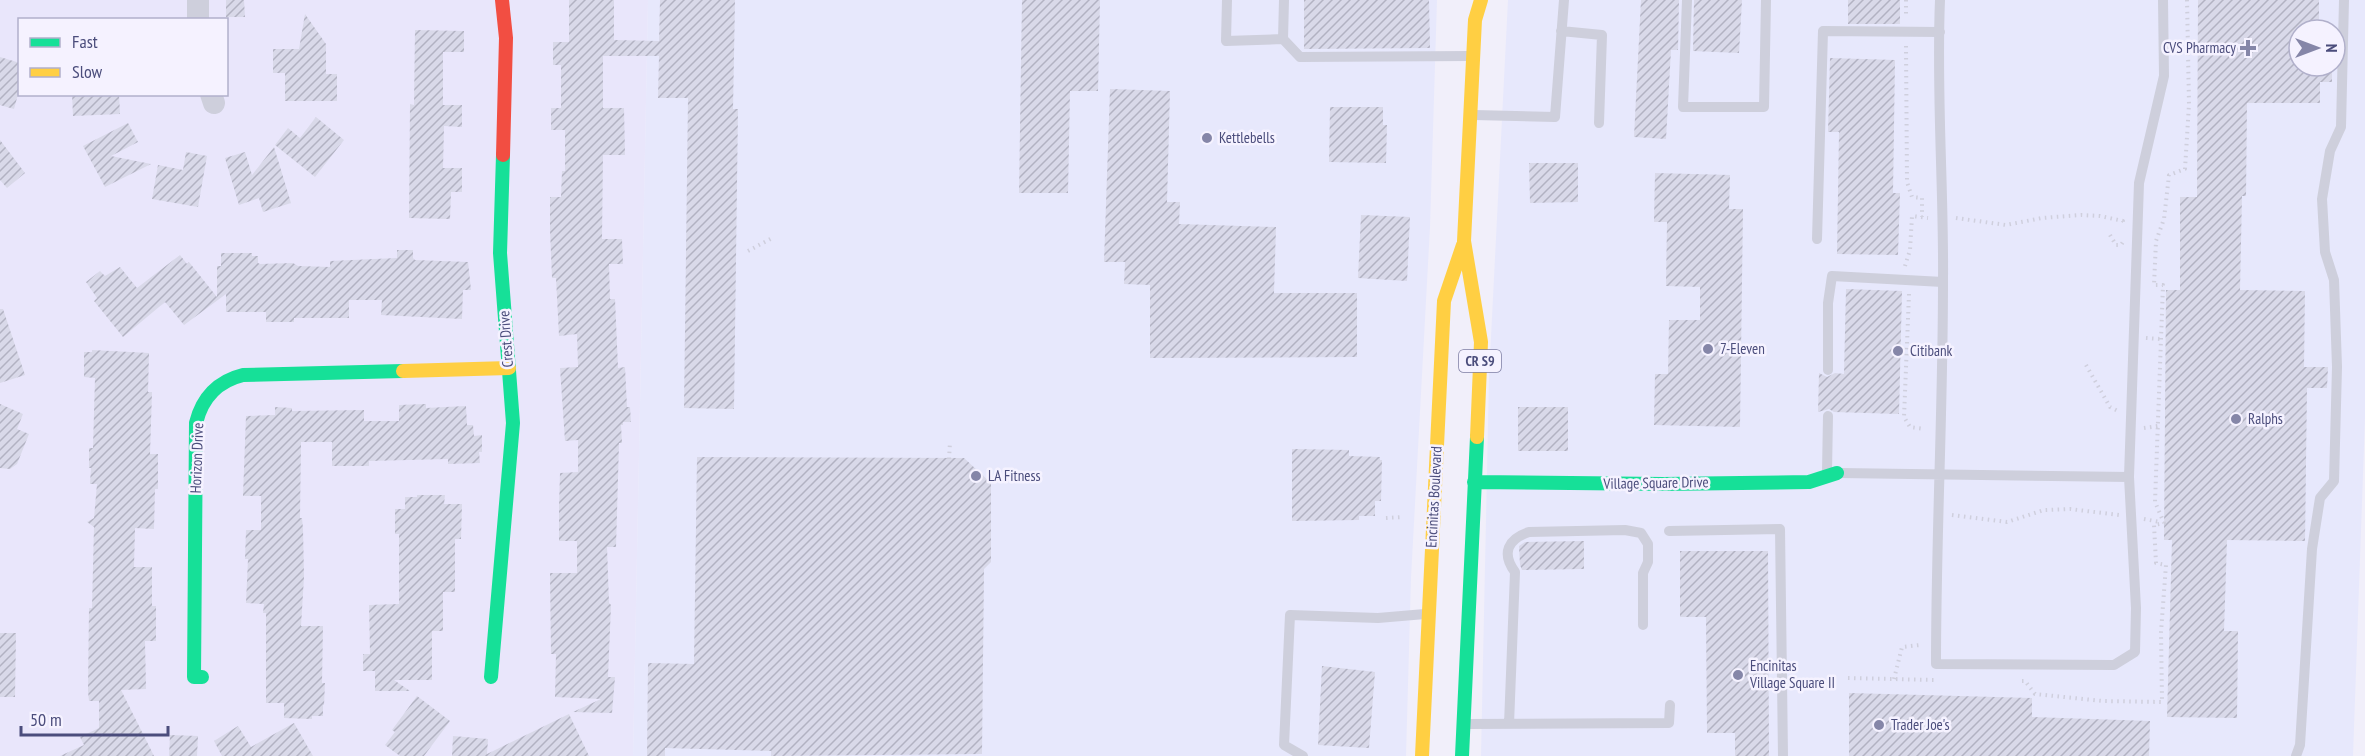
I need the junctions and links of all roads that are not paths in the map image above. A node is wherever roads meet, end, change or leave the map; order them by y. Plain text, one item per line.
1 (198, 0) edge
2 (502, 0) edge
3 (1227, 0) edge
4 (1284, 0) edge
5 (1481, 0) edge
6 (1564, 0) edge
7 (1687, 0) edge
8 (1766, 0) edge
9 (1940, 0) edge
10 (2163, 0) edge
11 (2344, 0) edge
12 (1465, 7) dead end
13 (198, 18) edge
14 (1475, 20) junction
15 (1561, 31) junction
16 (1940, 32) junction
17 (1283, 39) junction
18 (1473, 56) junction
19 (1471, 115) junction
20 (1599, 123) dead end
21 (1817, 239) dead end
22 (1464, 241) junction
23 (1943, 282) junction
24 (509, 368) junction
25 (1828, 370) dead end
26 (1828, 416) dead end
27 (1832, 474) junction
28 (1939, 475) junction
29 (2129, 477) junction
30 (1474, 482) junction
31 (1669, 531) dead end
32 (1429, 614) junction
33 (1643, 626) dead end
34 (202, 678) dead end
35 (491, 678) dead end
36 (1670, 705) dead end
37 (1463, 724) junction
38 (1509, 724) junction
39 (1303, 756) edge
40 (1422, 756) edge
41 (1462, 756) edge
42 (1784, 756) edge
43 (2296, 756) edge

1 - 13 street
2 - 24 street, Crest Drive
3 - 17 lane
4 - 17 lane
5 - 14 street, Encinitas Boulevard / CR S9
6 - 15 lane
7 - 8 lane
9 - 16 lane
10 - 29 lane
11 - 43 lane
12 - 14 street
14 - 18 street, Encinitas Boulevard / CR S9
15 - 19 lane
15 - 20 lane
16 - 21 lane
16 - 23 lane
17 - 18 lane
18 - 19 street, Encinitas Boulevard / CR S9
19 - 22 street, Encinitas Boulevard / CR S9
22 - 30 street, Encinitas Boulevard / CR S9
22 - 32 street, Encinitas Boulevard
23 - 25 lane
23 - 28 lane
24 - 34 street, Horizon Drive
24 - 35 street, Crest Drive
26 - 27 lane
27 - 28 lane
27 - 30 street, Village Square Drive
28 - 29 lane
28 - 29 lane
30 - 37 street, Encinitas Boulevard / CR S9
31 - 42 lane
32 - 39 lane
32 - 40 street, Encinitas Boulevard
33 - 38 lane
36 - 38 lane
37 - 38 lane
37 - 41 street, Encinitas Boulevard / CR S9

